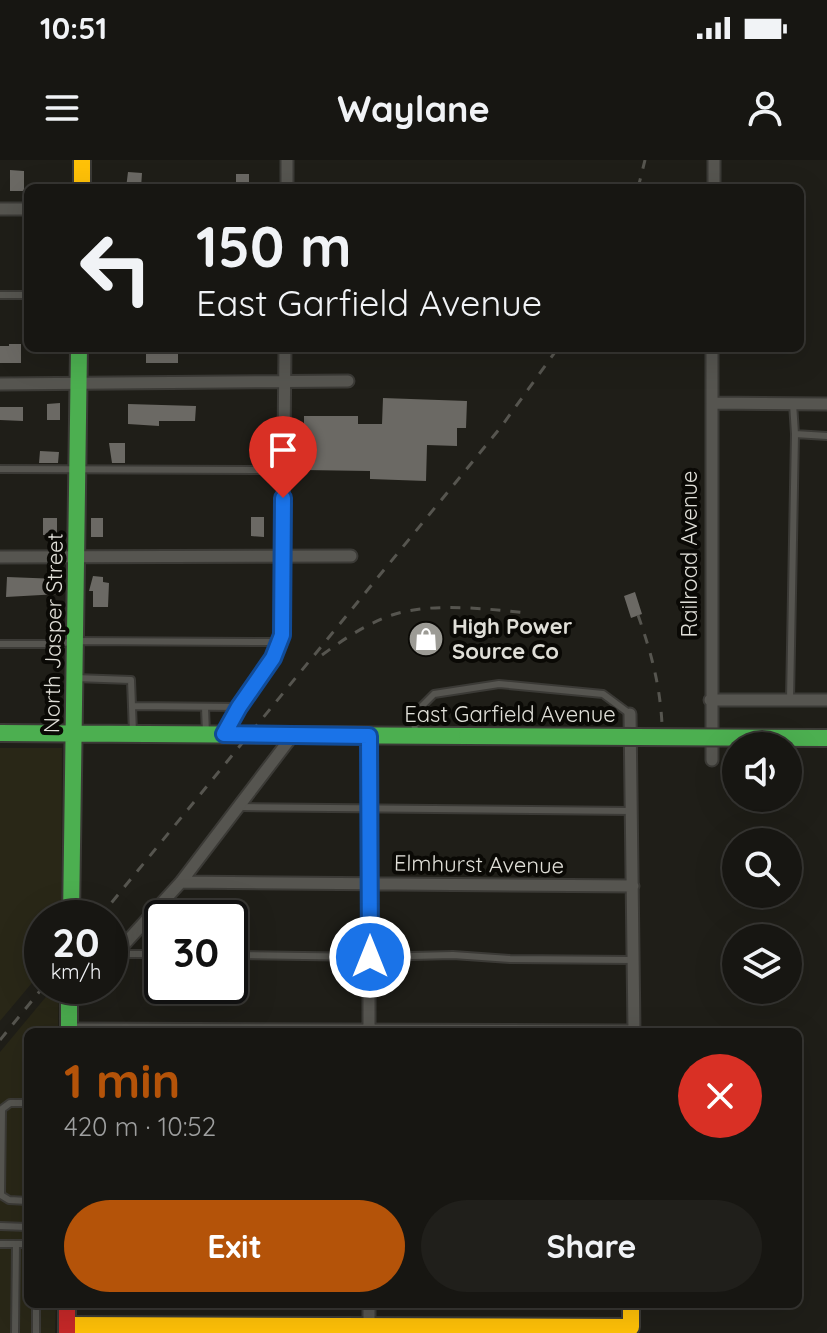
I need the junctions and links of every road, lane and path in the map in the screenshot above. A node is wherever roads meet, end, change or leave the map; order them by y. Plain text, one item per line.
1 (82, 160) edge
2 (287, 160) edge
3 (714, 160) edge
4 (82, 184) edge
5 (287, 184) edge
6 (714, 184) edge
7 (0, 209) edge
8 (24, 209) edge
9 (0, 295) edge
10 (24, 295) edge
11 (79, 352) edge
12 (285, 352) edge
13 (712, 352) edge
14 (348, 381) dead end
15 (284, 382) junction
16 (0, 384) edge
17 (79, 384) junction
18 (712, 403) junction
19 (793, 403) junction
20 (827, 404) edge
21 (795, 434) junction
22 (827, 436) edge
23 (0, 469) edge
24 (77, 469) junction
25 (284, 470) junction
26 (283, 555) junction
27 (351, 556) dead end
28 (0, 557) edge
29 (77, 557) junction
30 (75, 641) junction
31 (279, 642) junction
32 (0, 644) edge
33 (75, 678) junction
34 (710, 700) junction
35 (790, 700) junction
36 (827, 700) edge
37 (132, 706) junction
38 (205, 707) junction
39 (239, 707) junction
40 (630, 714) joint
41 (0, 733) edge
42 (74, 733) junction
43 (133, 733) junction
44 (206, 734) junction
45 (224, 734) junction
46 (293, 735) junction
47 (369, 736) junction
48 (415, 736) junction
49 (827, 738) edge
50 (712, 760) dead end
51 (238, 807) junction
52 (370, 809) junction
53 (632, 811) junction
54 (181, 882) junction
55 (370, 883) junction
56 (633, 886) junction
57 (71, 900) edge
58 (128, 940) edge
59 (248, 955) edge
60 (370, 957) junction
61 (633, 960) junction
62 (69, 1005) edge
63 (69, 1028) edge
64 (369, 1028) edge
65 (634, 1028) edge
66 (24, 1103) edge
67 (24, 1201) edge
68 (0, 1226) edge
69 (24, 1227) edge
70 (0, 1244) edge
71 (16, 1244) junction
72 (24, 1244) edge
73 (36, 1308) edge
74 (67, 1308) edge
75 (369, 1308) edge
76 (631, 1308) edge
77 (67, 1329) edge
78 (369, 1330) edge
79 (631, 1330) edge
80 (15, 1333) edge
81 (36, 1333) edge

1 - 4 street
2 - 5 street
3 - 6 street
7 - 8 street
9 - 10 lane
11 - 17 street, North Jasper Street
12 - 15 street
13 - 18 street, Railroad Avenue
14 - 15 street
15 - 17 street
15 - 25 street
16 - 17 street
17 - 24 street, North Jasper Street
18 - 19 street
18 - 34 street, Railroad Avenue
19 - 20 street
19 - 21 lane
21 - 22 lane
21 - 35 lane
23 - 24 lane
24 - 25 lane
24 - 29 street, North Jasper Street
25 - 26 street
26 - 27 street
26 - 29 street
26 - 31 street
28 - 29 street
29 - 30 street, North Jasper Street
30 - 31 lane
30 - 32 lane
30 - 33 street, North Jasper Street
31 - 39 street
33 - 37 lane
33 - 42 street, North Jasper Street
34 - 35 street
34 - 50 street, Railroad Avenue
35 - 36 street
37 - 38 lane
37 - 43 lane
38 - 39 lane
38 - 44 lane
39 - 45 street
40 - 48 lane
40 - 53 street
41 - 42 street, East Garfield Avenue
42 - 43 street, East Garfield Avenue
42 - 57 street, North Jasper Street
43 - 44 street, East Garfield Avenue
44 - 45 street, East Garfield Avenue
45 - 46 street, East Garfield Avenue
46 - 47 street, East Garfield Avenue
46 - 51 street
47 - 48 street, East Garfield Avenue
47 - 52 street
48 - 49 street, East Garfield Avenue, bridge
51 - 52 lane
51 - 54 street
52 - 53 lane
52 - 55 street
53 - 56 street
54 - 55 street, Elmhurst Avenue
54 - 58 street
55 - 56 street, Elmhurst Avenue
55 - 60 street
56 - 61 street
59 - 60 lane
60 - 61 lane
60 - 64 street
61 - 65 street
62 - 63 street
66 - 67 lane
68 - 69 lane
70 - 71 lane
71 - 72 lane
71 - 80 lane
73 - 81 lane
74 - 77 street
75 - 78 street
76 - 79 street
77 - 78 street
78 - 79 street

